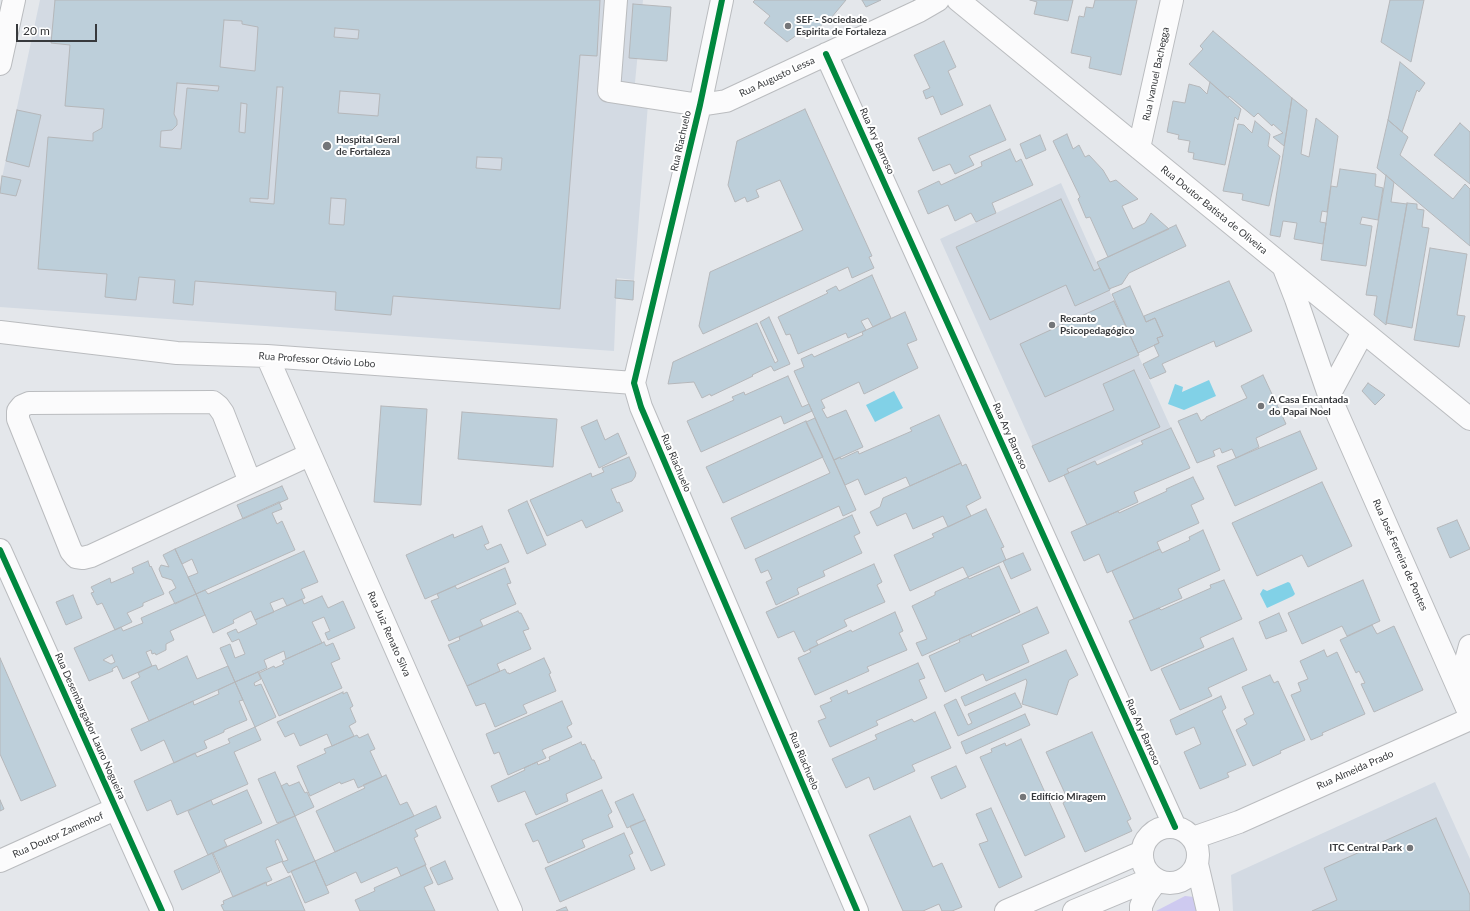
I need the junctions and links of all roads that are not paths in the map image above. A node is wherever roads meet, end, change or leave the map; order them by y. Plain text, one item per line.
1 (14, 0) edge
2 (616, 0) edge
3 (722, 0) edge
4 (938, 0) edge
5 (958, 0) edge
6 (1172, 0) edge
7 (826, 54) junction
8 (0, 64) edge
9 (700, 105) junction
10 (1139, 148) junction
11 (1282, 265) junction
12 (0, 332) edge
13 (1363, 332) junction
14 (267, 356) junction
15 (634, 383) junction
16 (1329, 395) junction
17 (1470, 419) edge
18 (310, 455) junction
19 (250, 482) junction
20 (0, 550) edge
21 (1470, 646) edge
22 (1458, 686) junction
23 (1470, 715) edge
24 (1470, 718) edge
25 (115, 809) junction
26 (1191, 846) junction
27 (1142, 852) junction
28 (0, 861) edge
29 (1155, 879) junction
30 (162, 911) edge
31 (511, 911) edge
32 (857, 911) edge
33 (1006, 911) edge
34 (1078, 911) edge
35 (1141, 911) edge
36 (1208, 911) edge

1 - 8 street
2 - 9 street, Rua Augusto Lessa
3 - 9 street, Rua Riachuelo
4 - 7 street, Rua Augusto Lessa
5 - 10 street, Rua Doutor Batista de Oliveira
6 - 10 street, Rua Ivanuel Bachegga
7 - 9 street, Rua Augusto Lessa
7 - 26 street, Rua Ary Barroso
9 - 15 street, Rua Riachuelo
10 - 11 street, Rua Doutor Batista de Oliveira
11 - 13 street, Rua Doutor Batista de Oliveira
11 - 16 street, Rua José Ferreira de Pontes
12 - 14 street, Rua Professor Otávio Lobo
13 - 16 street
13 - 17 street, Rua Doutor Batista de Oliveira
14 - 15 street, Rua Professor Otávio Lobo
14 - 18 street, Rua Juiz Renato Silva
15 - 32 street, Rua Riachuelo
16 - 22 street, Rua José Ferreira de Pontes
18 - 19 street
18 - 31 street, Rua Juiz Renato Silva
19 - 19 street
20 - 25 street, Rua Desembargador Lauro Nogueira
21 - 22 street
22 - 23 street, Rua José Ferreira de Pontes
24 - 26 street, Rua Almeida Prado
25 - 28 street, Rua Doutor Zamenhof
25 - 30 street, Rua Desembargador Lauro Nogueira
26 - 27 street
26 - 29 street
26 - 36 street, Rua Ary Barroso
27 - 29 street
27 - 33 street
29 - 34 street
29 - 35 street

